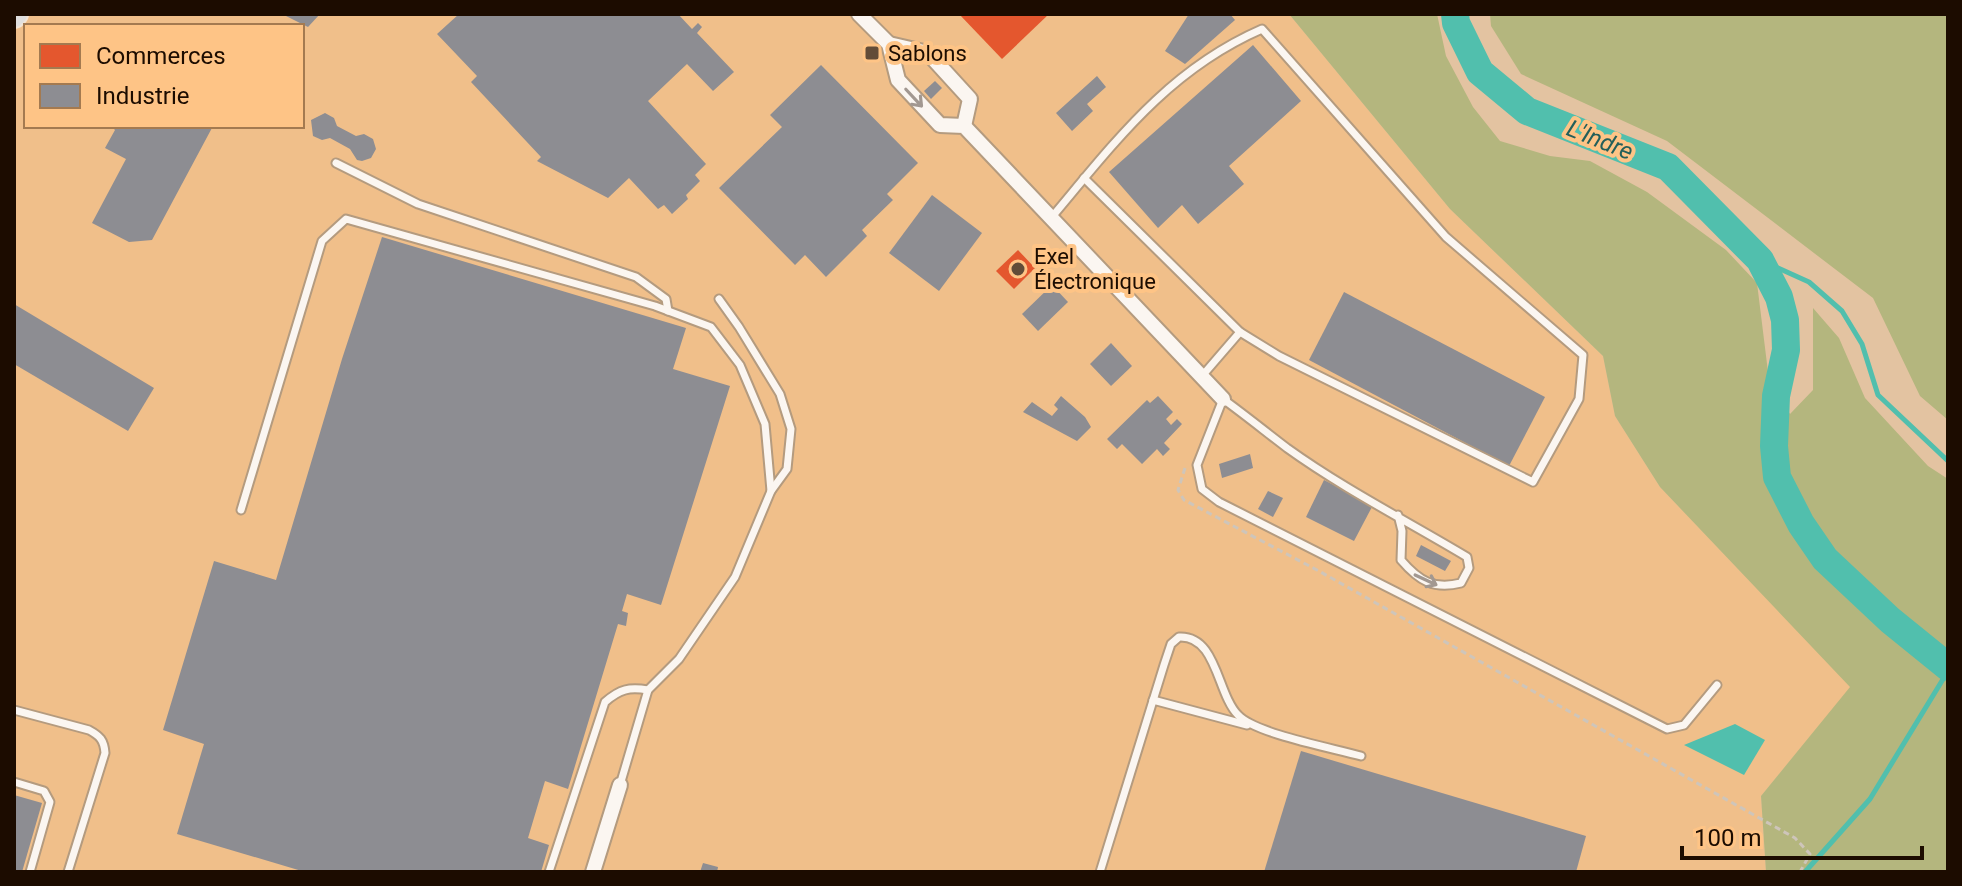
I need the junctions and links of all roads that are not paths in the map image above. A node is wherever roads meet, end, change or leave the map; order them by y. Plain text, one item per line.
1 (859, 14) edge
2 (889, 44) junction
3 (964, 126) junction
4 (336, 163) dead end
5 (1084, 178) junction
6 (1051, 218) junction
7 (719, 299) dead end
8 (668, 311) junction
9 (1240, 332) junction
10 (1202, 376) junction
11 (1223, 399) junction
12 (771, 491) junction
13 (241, 510) dead end
14 (1398, 515) junction
15 (1717, 685) dead end
16 (648, 690) junction
17 (1153, 700) junction
18 (14, 710) edge
19 (1261, 728) junction
20 (1361, 756) dead end
21 (14, 782) edge
22 (620, 785) joint
23 (30, 872) edge
24 (68, 872) edge
25 (549, 872) edge
26 (593, 872) edge
27 (1100, 872) edge

1 - 2 street
2 -> 3 street
2 - 3 street
3 - 6 street
4 - 8 lane
5 - 6 lane
5 - 9 lane
5 - 9 lane
6 - 10 street
7 - 12 lane
8 - 12 lane
8 - 13 lane
9 - 10 lane
10 - 11 street
11 - 14 lane
11 - 15 lane
12 - 16 lane
14 -> 14 lane
16 - 22 lane
16 - 25 lane
17 - 19 lane
17 - 19 lane
17 - 27 lane
18 - 24 lane
19 - 20 lane
21 - 23 lane
22 - 26 street

